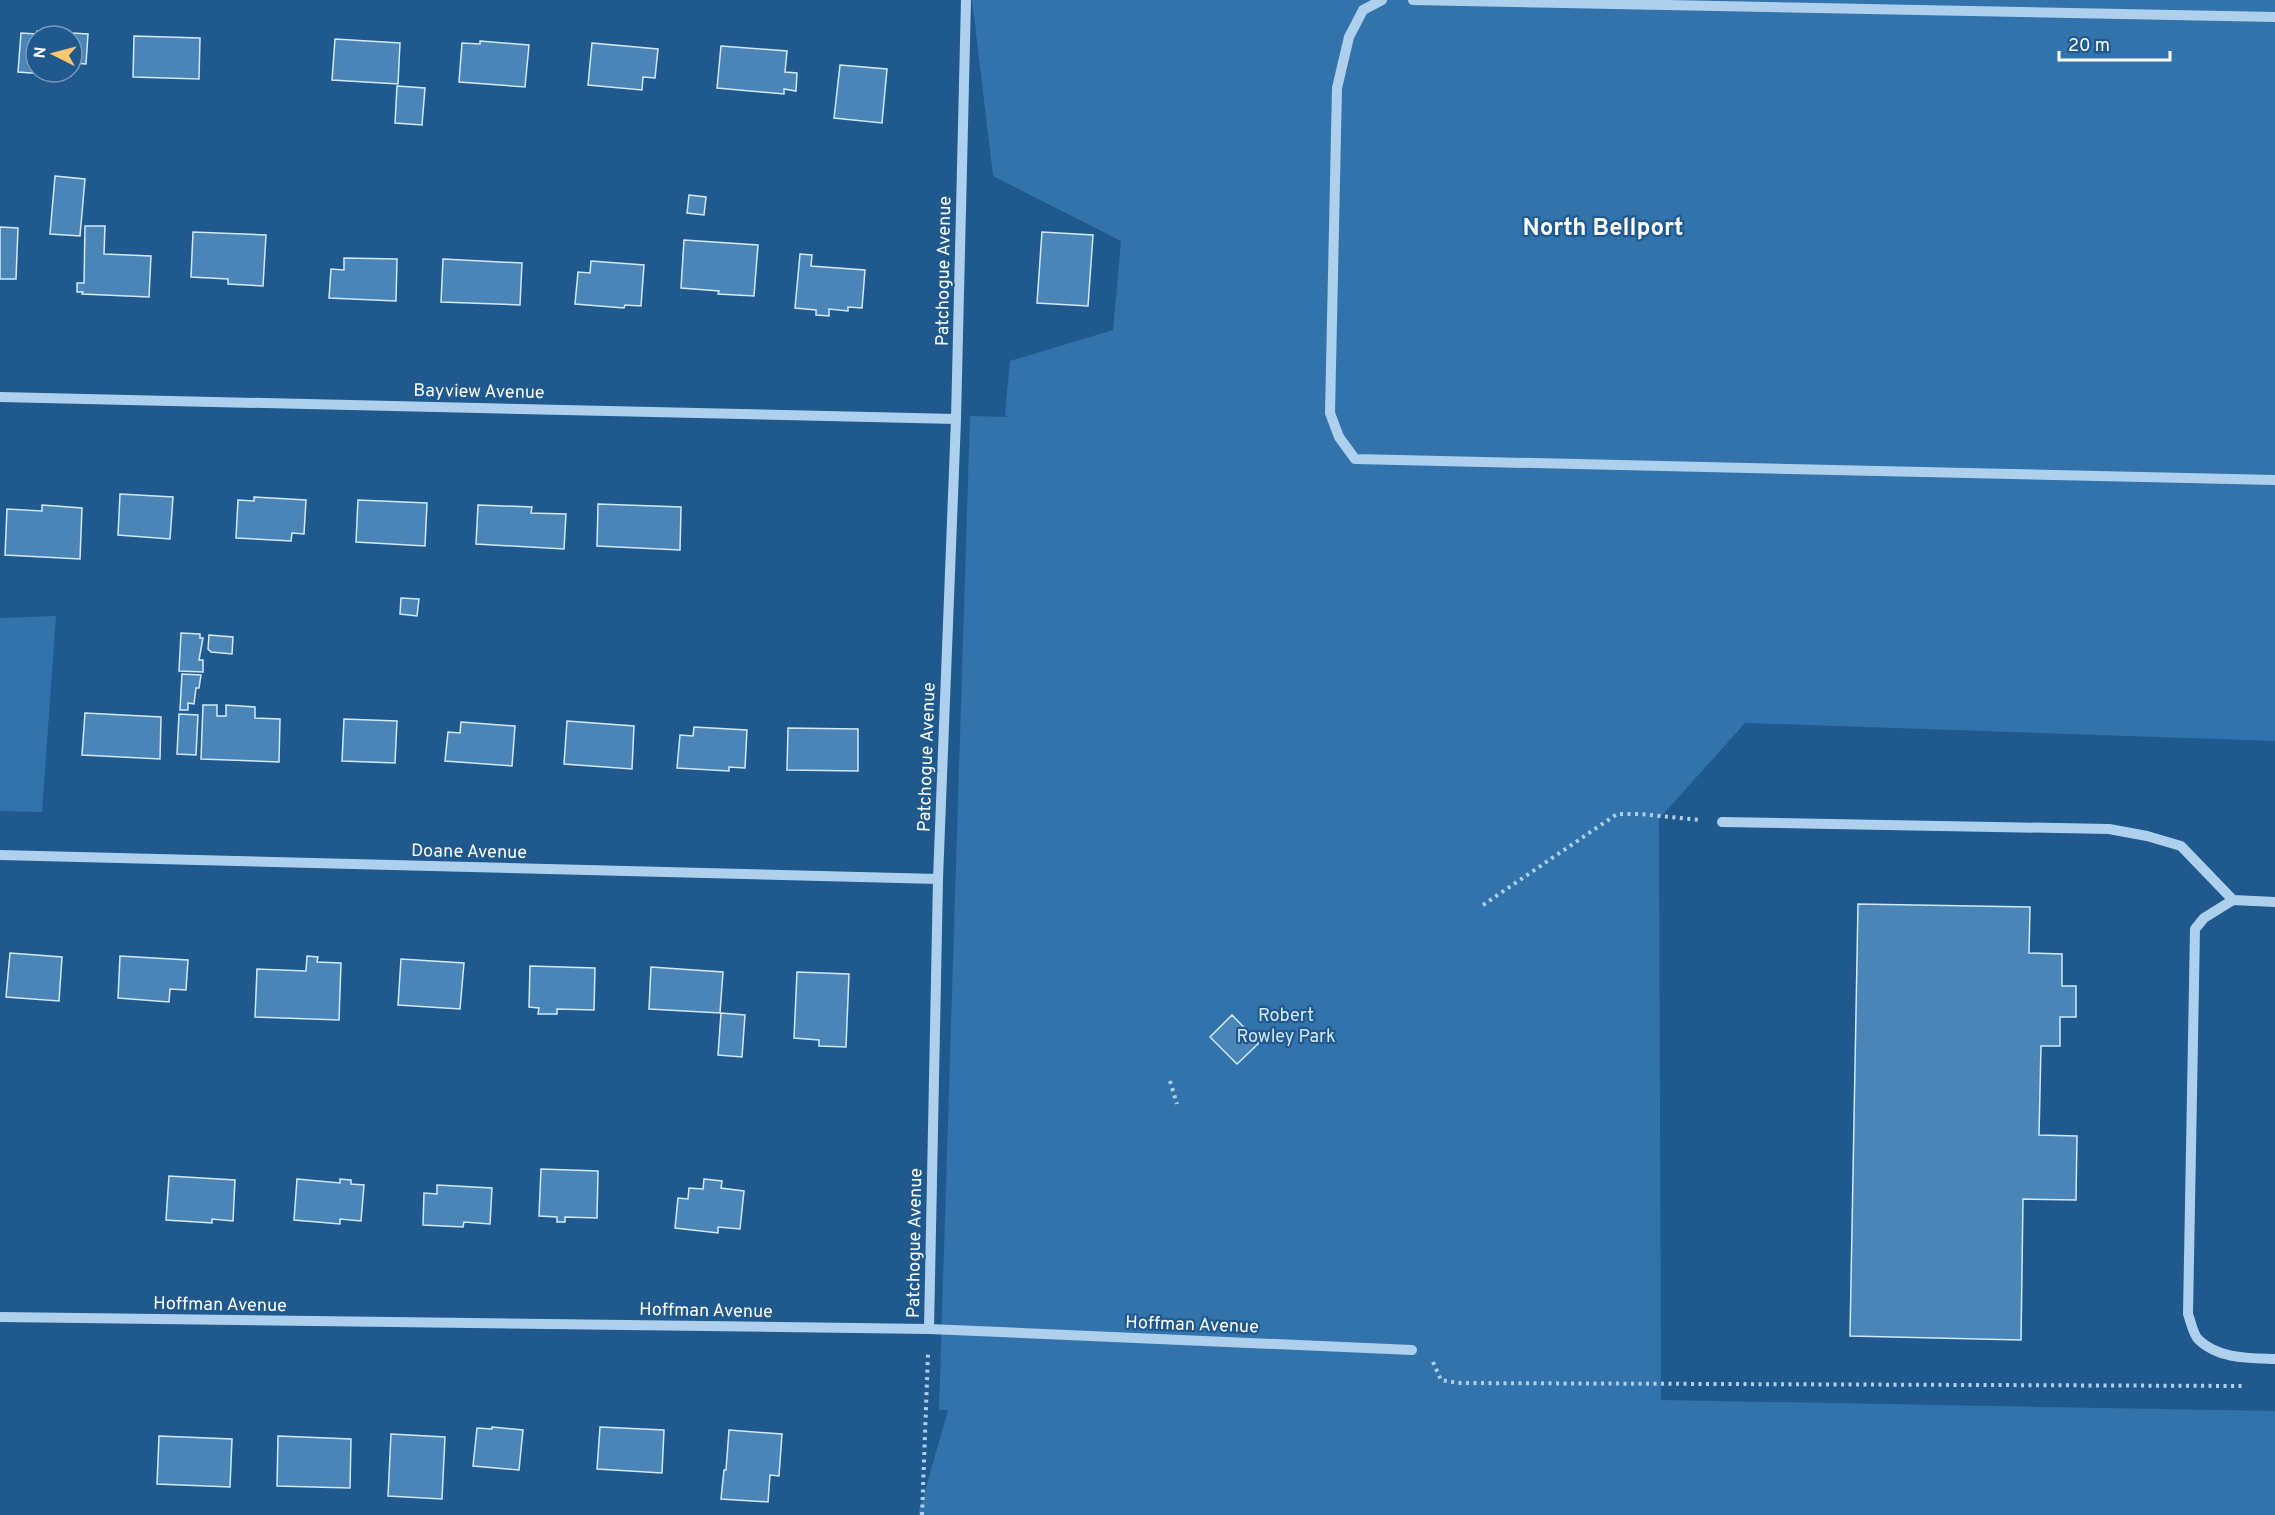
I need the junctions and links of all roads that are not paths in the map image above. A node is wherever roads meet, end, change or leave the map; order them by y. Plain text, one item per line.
1 (966, 0) edge
2 (1382, 0) edge
3 (1413, 0) edge
4 (2275, 17) edge
5 (0, 397) edge
6 (956, 418) junction
7 (2275, 480) edge
8 (1722, 822) road end
9 (0, 855) edge
10 (938, 879) junction
11 (2233, 900) junction
12 (2275, 902) edge
13 (0, 1317) edge
14 (928, 1329) junction
15 (1412, 1350) dead end
16 (2275, 1359) edge

1 - 6 street, Patchogue Avenue
2 - 7 street
3 - 4 street
5 - 6 street, Bayview Avenue
6 - 10 street, Patchogue Avenue
8 - 11 street
9 - 10 street, Doane Avenue
10 - 14 street, Patchogue Avenue
11 - 12 street
11 - 16 street
13 - 14 street, Hoffman Avenue
14 - 15 street, Hoffman Avenue

